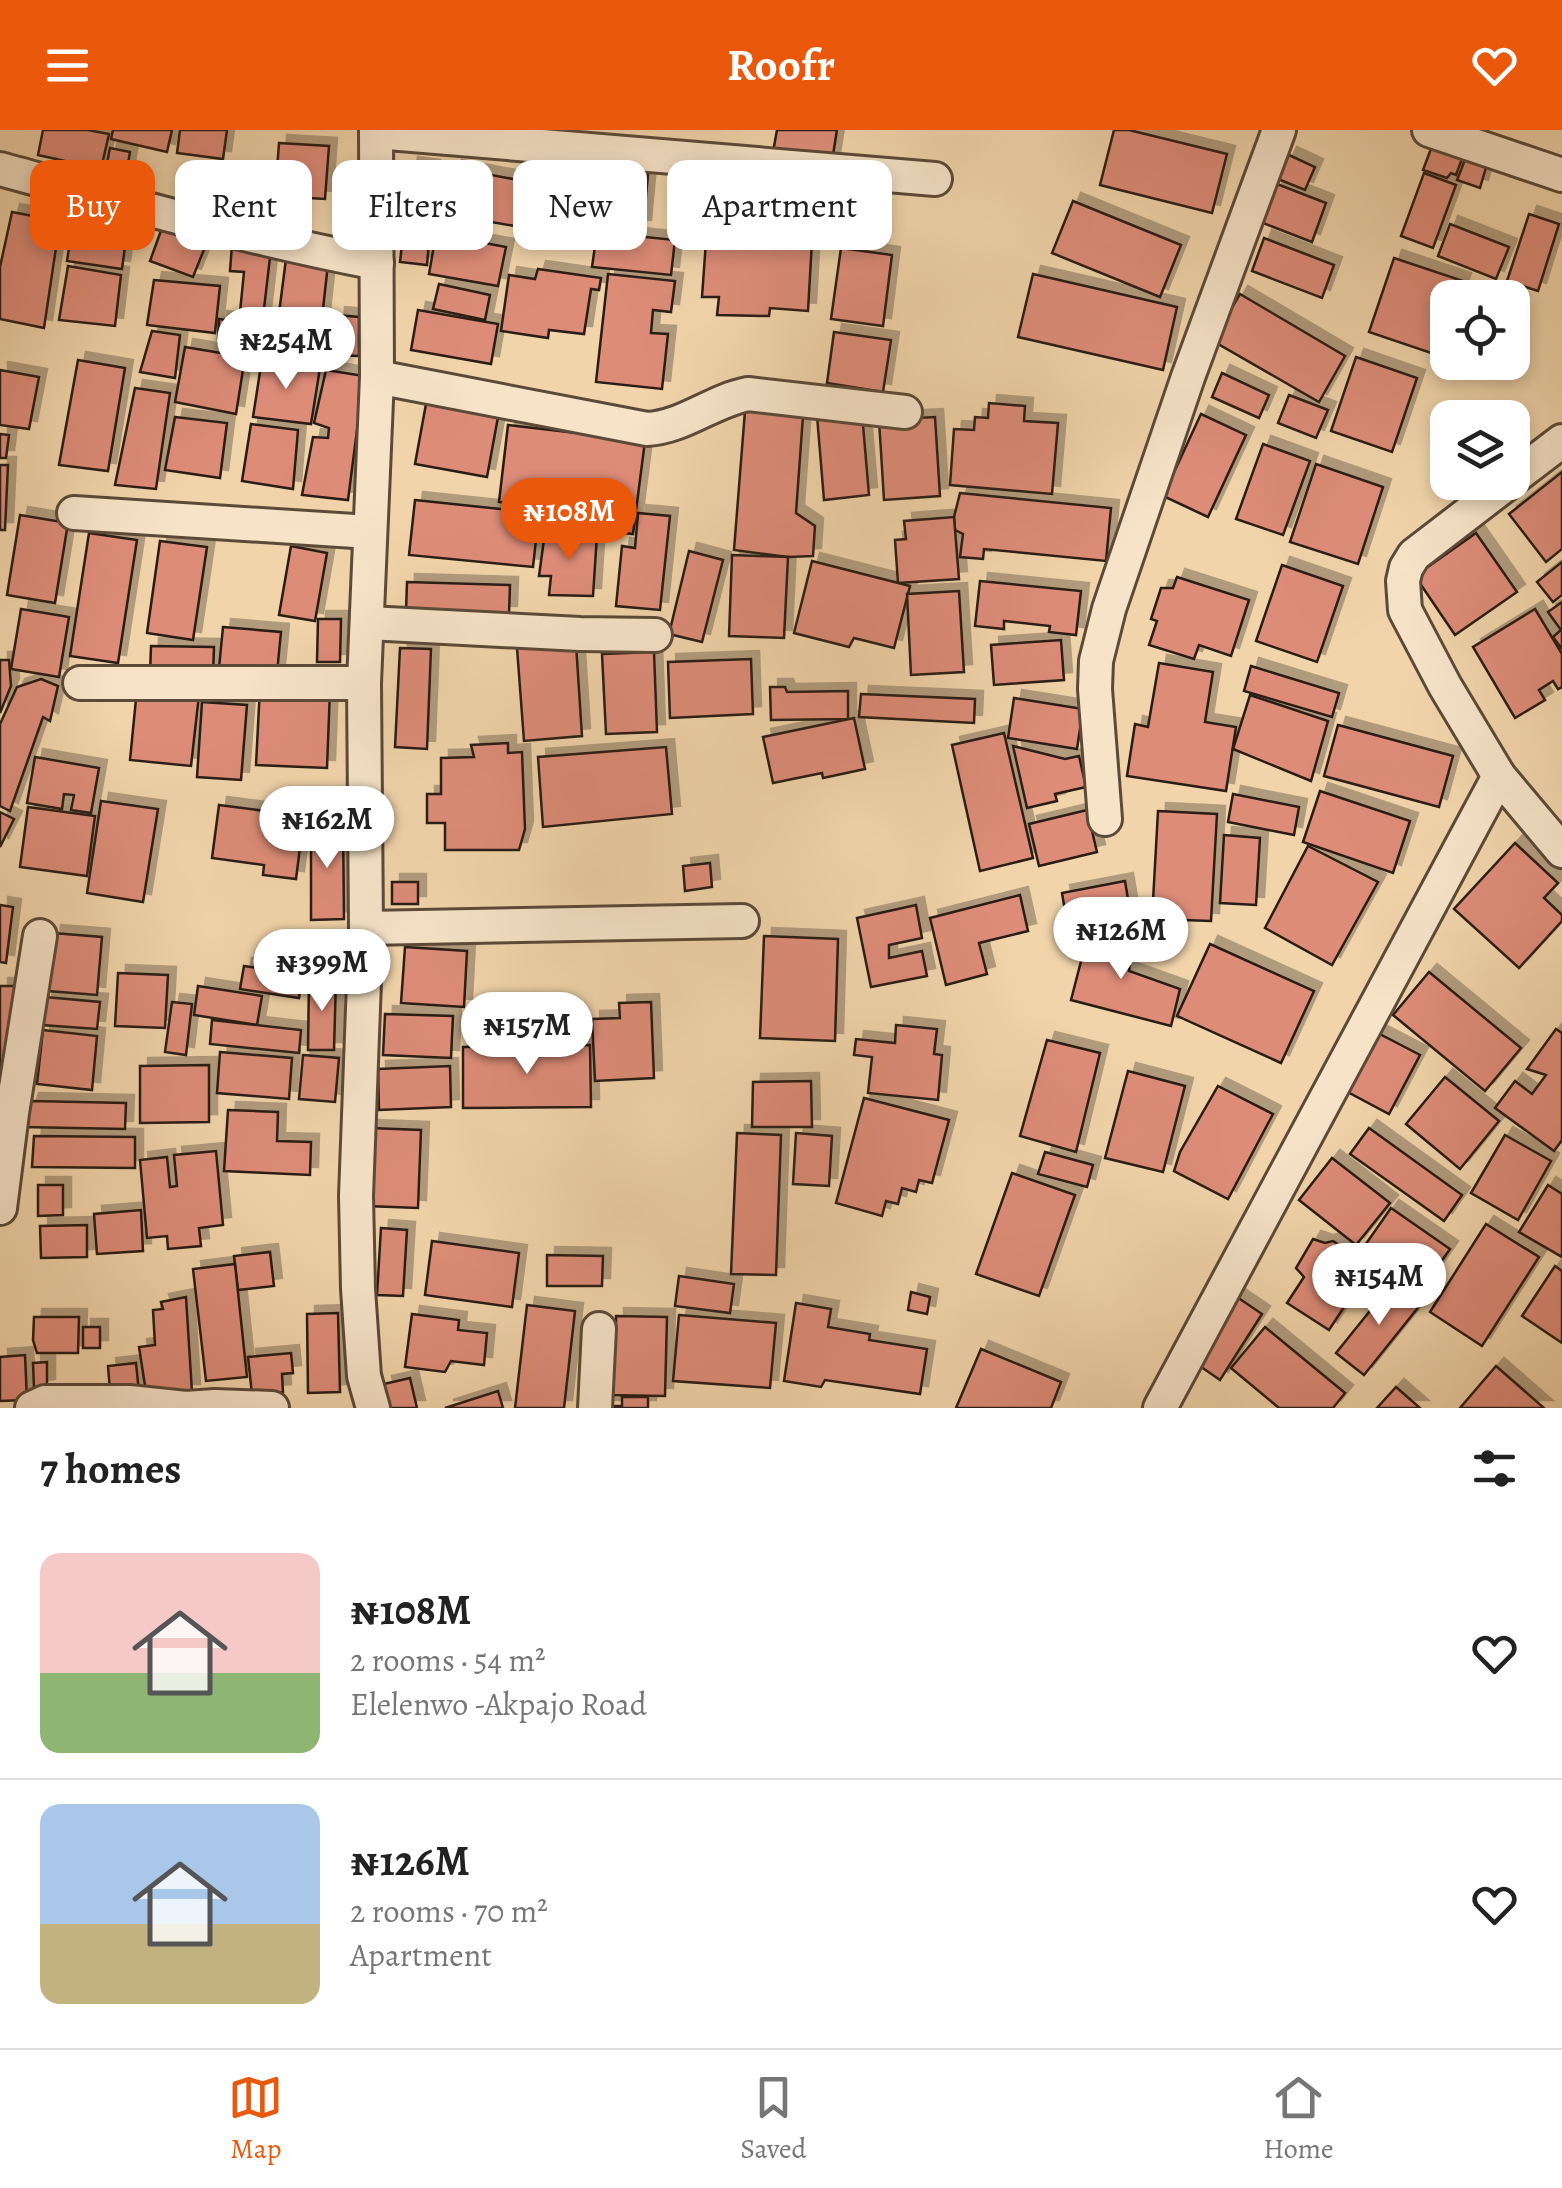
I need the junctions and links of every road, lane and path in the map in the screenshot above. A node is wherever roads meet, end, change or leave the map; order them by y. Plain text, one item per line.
1 (1278, 130) edge
2 (1429, 130) edge
3 (376, 131) edge
4 (0, 169) edge
5 (1562, 175) edge
6 (935, 179) dead end
7 (377, 263) junction
8 (377, 377) junction
9 (905, 412) dead end
10 (1562, 441) edge
11 (1530, 466) edge
12 (1485, 500) edge
13 (74, 514) dead end
14 (370, 532) junction
15 (368, 623) junction
16 (655, 635) dead end
17 (364, 682) junction
18 (80, 683) dead end
19 (1499, 776) junction
20 (1104, 819) dead end
21 (1562, 851) edge
22 (742, 921) dead end
23 (366, 928) junction
24 (40, 936) dead end
25 (0, 1208) edge
26 (599, 1329) dead end
27 (32, 1408) edge
28 (272, 1408) edge
29 (373, 1408) edge
30 (594, 1408) edge
31 (1160, 1408) edge

1 - 20 street
2 - 5 street
3 - 6 street
3 - 7 street
4 - 7 street
7 - 8 street
8 - 9 street
8 - 14 street
10 - 11 street
12 - 19 street
13 - 14 street
14 - 15 street
15 - 16 street
15 - 17 street
17 - 18 street
17 - 23 street
19 - 21 street
19 - 31 street
22 - 23 street
23 - 29 street
24 - 25 street
26 - 30 street
27 - 28 street

